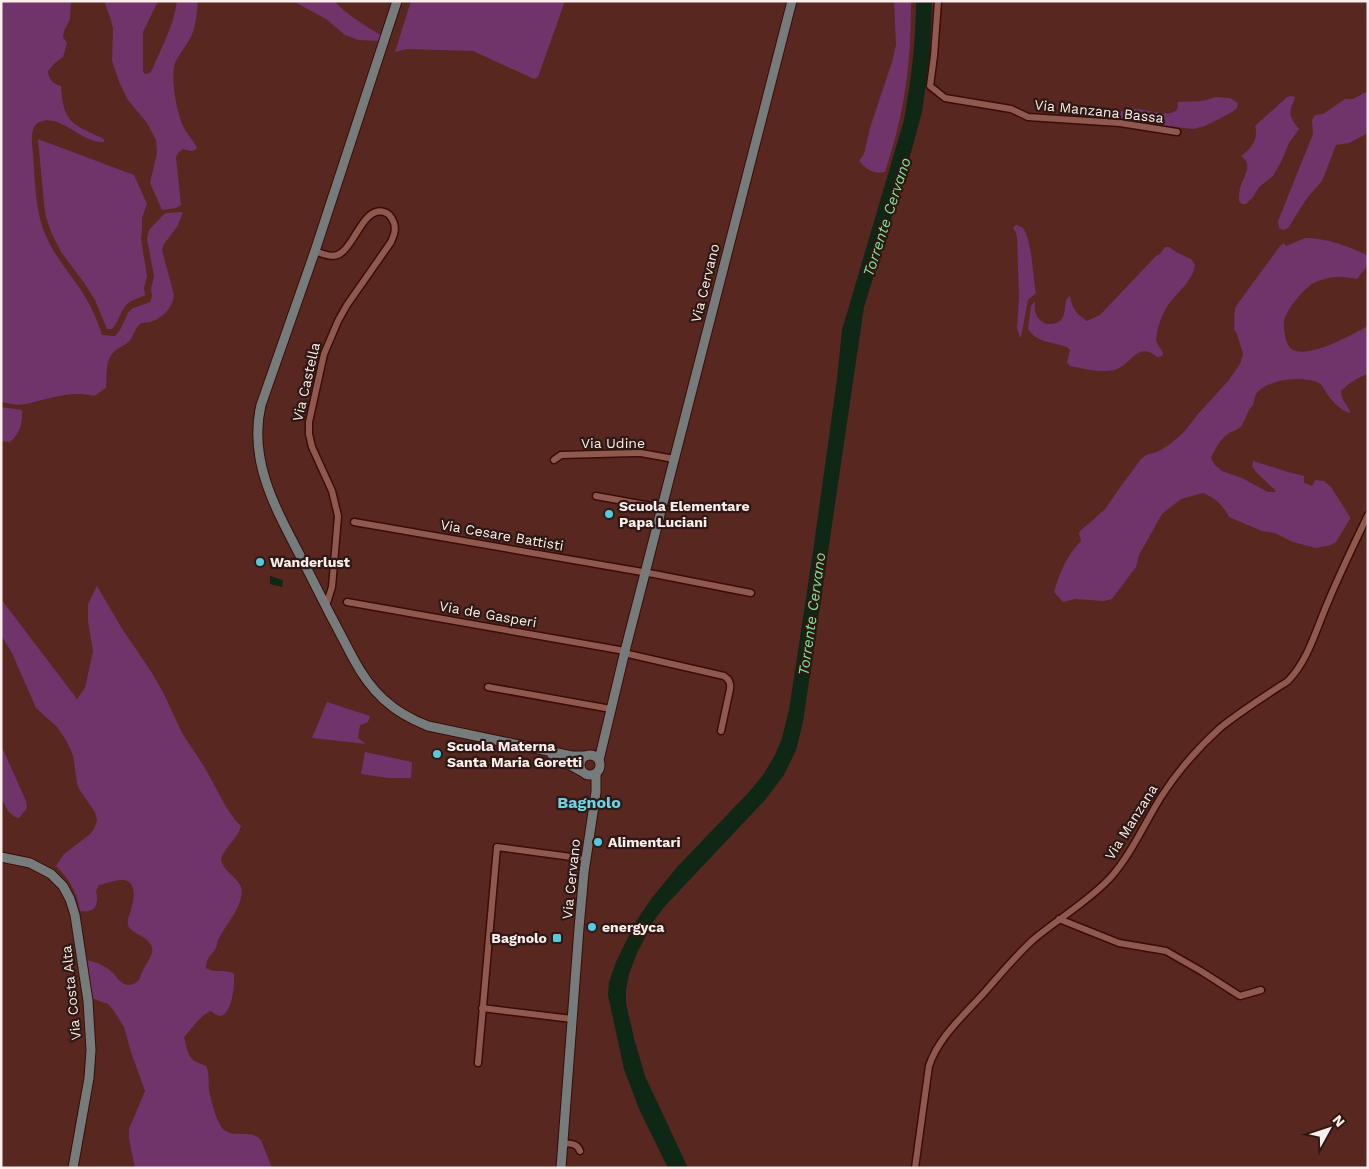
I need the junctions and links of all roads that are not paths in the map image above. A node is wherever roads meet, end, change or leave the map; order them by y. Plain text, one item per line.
1 (397, 1) edge
2 (792, 1) edge
3 (938, 1) edge
4 (1177, 132) dead end
5 (314, 251) junction
6 (554, 460) dead end
7 (674, 460) junction
8 (596, 496) dead end
9 (662, 508) junction
10 (1368, 515) edge
11 (354, 522) dead end
12 (645, 572) junction
13 (751, 593) dead end
14 (347, 602) dead end
15 (326, 606) junction
16 (624, 652) junction
17 (488, 686) dead end
18 (610, 709) junction
19 (721, 731) dead end
20 (605, 735) junction
21 (533, 748) junction
22 (586, 755) junction
23 (599, 760) junction
24 (582, 772) junction
25 (596, 774) junction
26 (594, 802) junction
27 (1, 857) edge
28 (579, 858) dead end
29 (1059, 919) junction
30 (1261, 990) dead end
31 (482, 1008) junction
32 (572, 1019) junction
33 (478, 1063) dead end
34 (563, 1143) junction
35 (580, 1151) dead end
36 (73, 1168) edge
37 (561, 1168) edge
38 (915, 1168) edge

1 - 5 main road
2 - 7 main road, Via Cervano
3 - 4 street, Via Manzana Bassa
5 - 15 main road
5 - 15 street, Via Castella
6 - 7 street, Via Udine
7 - 9 main road, Via Cervano
8 - 9 street
9 - 12 main road, Via Cervano
10 - 29 street, Via Manzana
11 - 12 street, Via Cesare Battisti
12 - 13 street
12 - 16 main road, Via Cervano
14 - 16 street, Via de Gasperi
15 - 21 main road
16 - 18 main road, Via Cervano
16 - 19 street, Via de Gasperi
17 - 18 street
18 - 20 main road, Via Cervano
20 - 22 main road
20 - 23 main road, Via Cervano
21 - 22 main road
21 - 24 main road
22 - 23 main road
22 - 24 main road
23 - 25 main road
24 - 25 main road
24 - 26 main road
25 - 26 main road, Via Cervano
26 - 32 main road, Via Cervano
27 - 36 main road, Via Costa Alta
28 - 31 street, Via Cervano
29 - 30 street
29 - 38 street, Via Manzana
31 - 32 street
31 - 33 street, Via Cervano
32 - 34 main road, Via Cervano
34 - 35 street
34 - 37 main road, Via Cervano

